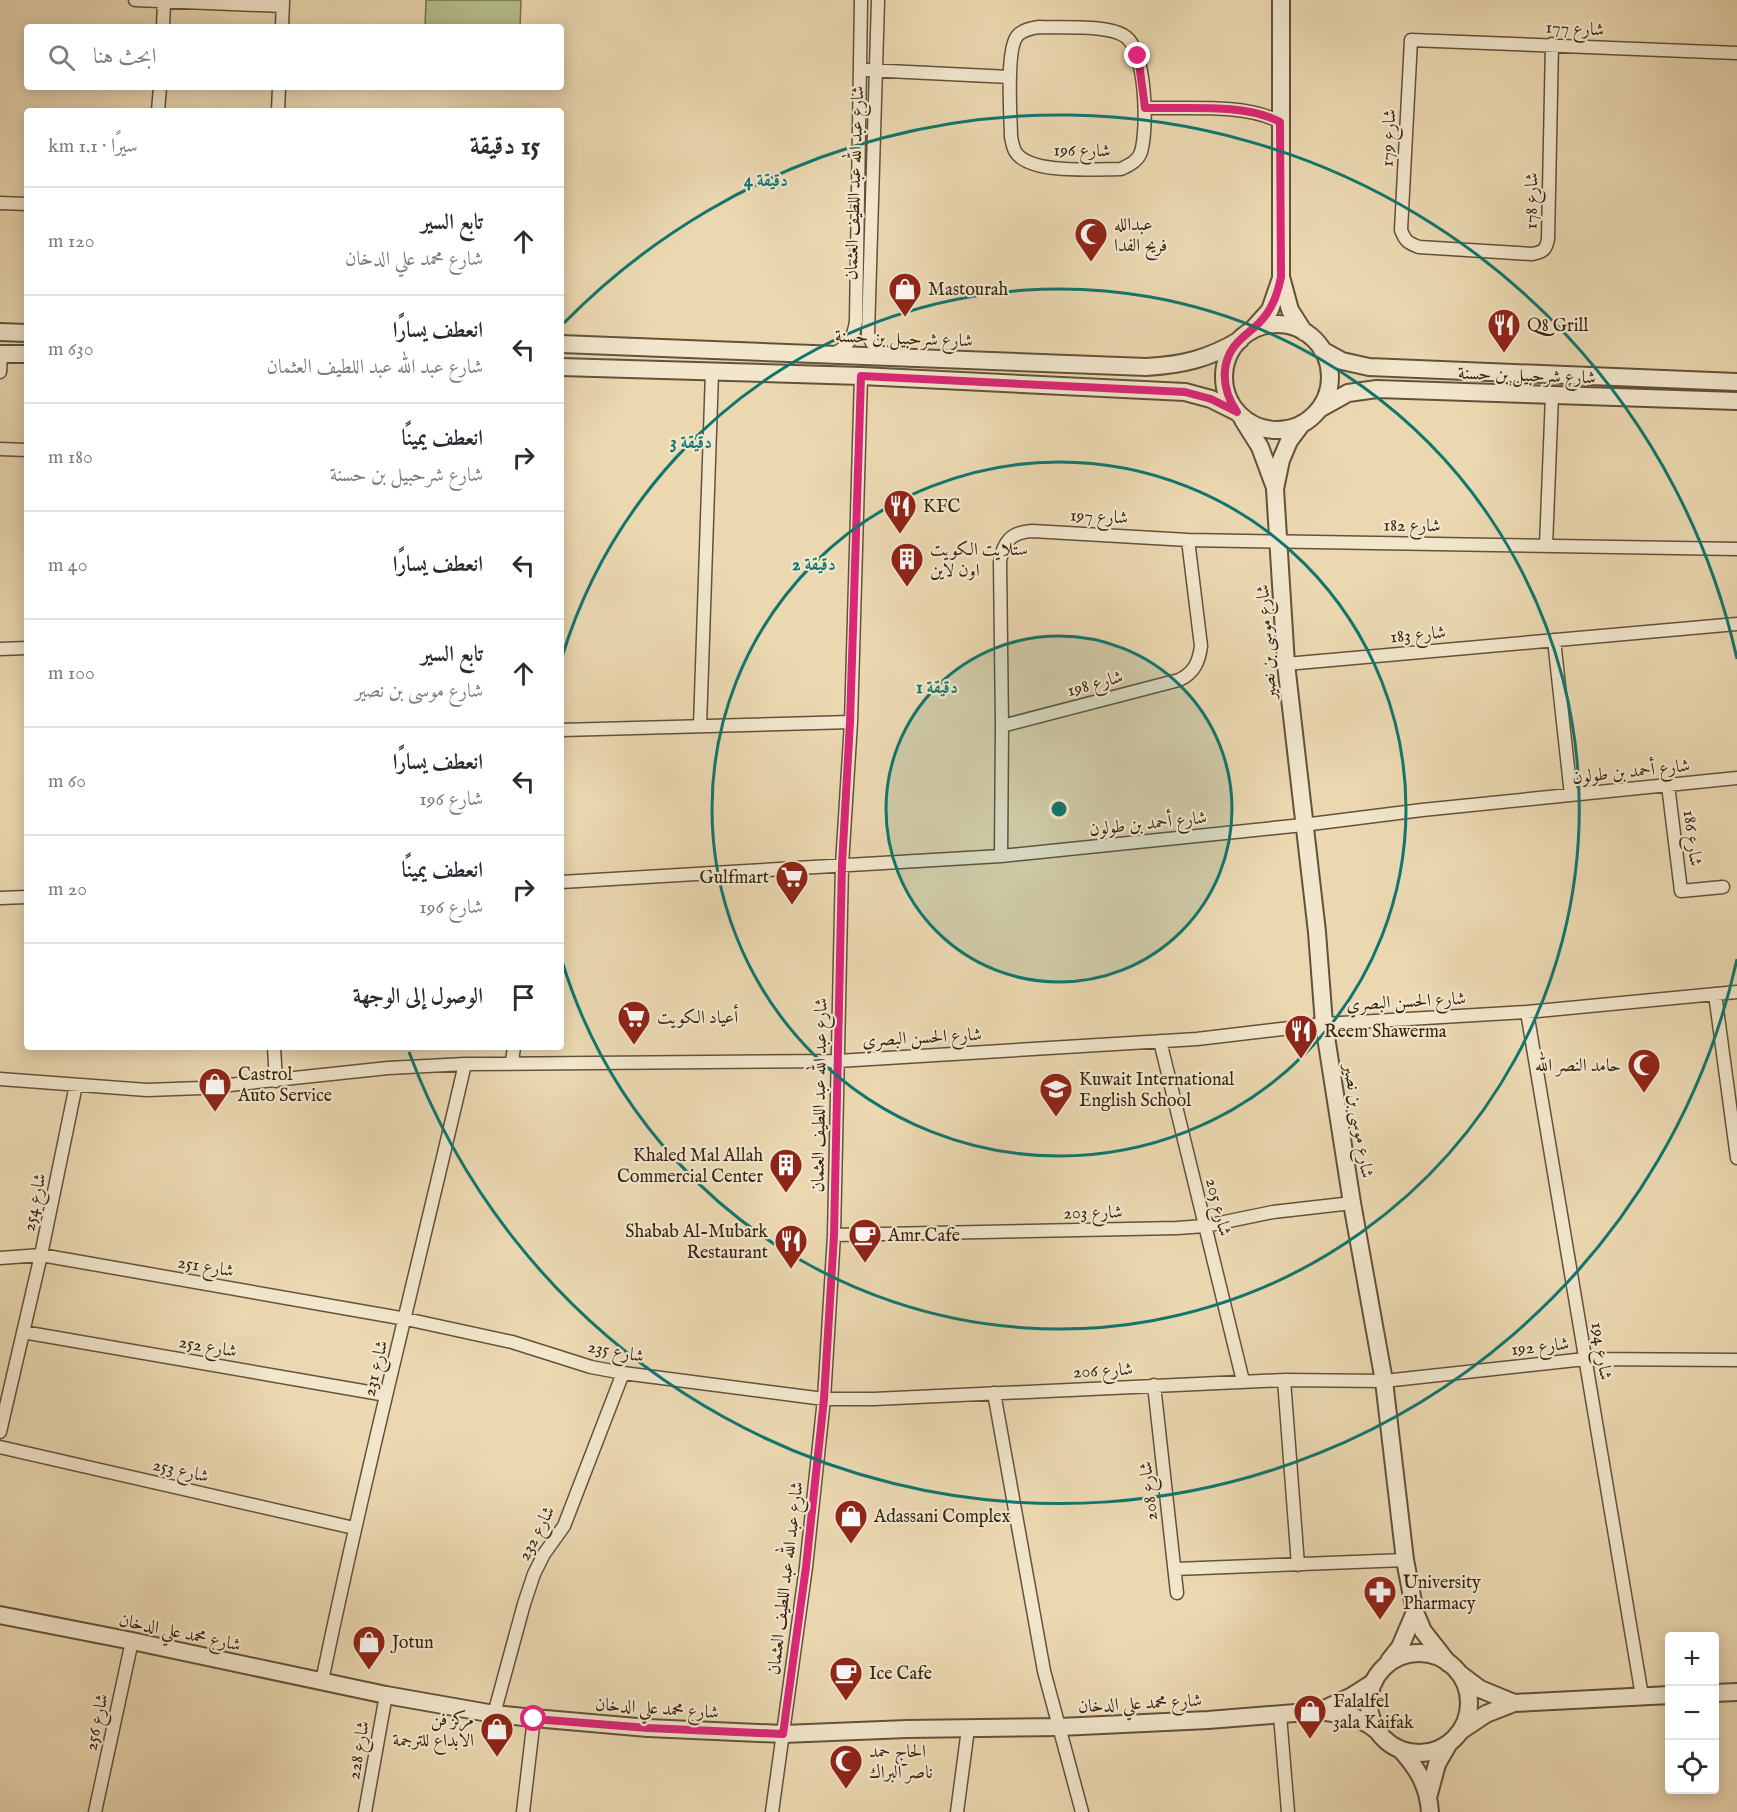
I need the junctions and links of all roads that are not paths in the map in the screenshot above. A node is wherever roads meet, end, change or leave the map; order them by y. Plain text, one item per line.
1 (135, 0) edge
2 (861, 0) edge
3 (878, 0) edge
4 (1281, 0) edge
5 (164, 1) edge
6 (283, 3) edge
7 (163, 24) edge
8 (282, 24) edge
9 (1411, 39) joint
10 (1552, 44) junction
11 (1737, 53) edge
12 (860, 70) junction
13 (875, 70) junction
14 (1010, 77) junction
15 (160, 90) edge
16 (279, 90) edge
17 (158, 108) edge
18 (278, 108) edge
19 (1145, 108) junction
20 (1280, 122) junction
21 (0, 203) edge
22 (24, 204) edge
23 (1404, 238) joint
24 (1281, 277) junction
25 (0, 332) edge
26 (1304, 332) junction
27 (24, 333) edge
28 (1243, 337) junction
29 (564, 344) edge
30 (1322, 350) junction
31 (0, 354) edge
32 (24, 354) edge
33 (833, 354) junction
34 (890, 357) junction
35 (564, 367) edge
36 (0, 372) edge
37 (712, 372) junction
38 (861, 376) junction
39 (1737, 382) edge
40 (1552, 395) junction
41 (1737, 401) edge
42 (1321, 408) junction
43 (1240, 415) junction
44 (1301, 425) junction
45 (0, 449) edge
46 (24, 450) edge
47 (1275, 489) junction
48 (1188, 540) junction
49 (1278, 540) junction
50 (1546, 546) junction
51 (1737, 549) edge
52 (1737, 624) edge
53 (1554, 640) junction
54 (24, 648) edge
55 (0, 649) edge
56 (1286, 664) junction
57 (850, 722) junction
58 (700, 726) junction
59 (1002, 726) junction
60 (564, 730) edge
61 (1737, 778) edge
62 (1668, 785) junction
63 (1571, 795) junction
64 (1304, 825) junction
65 (1001, 856) junction
66 (842, 865) junction
67 (564, 882) edge
68 (1723, 887) dead end
69 (24, 897) edge
70 (0, 898) edge
71 (1737, 992) edge
72 (1715, 994) junction
73 (1527, 1012) junction
74 (1324, 1024) junction
75 (1160, 1041) junction
76 (274, 1050) edge
77 (514, 1050) edge
78 (838, 1061) junction
79 (512, 1062) junction
80 (465, 1064) junction
81 (0, 1078) edge
82 (276, 1081) junction
83 (76, 1085) junction
84 (1737, 1158) edge
85 (1352, 1203) junction
86 (1205, 1226) junction
87 (834, 1235) junction
88 (41, 1255) junction
89 (0, 1258) edge
90 (406, 1319) junction
91 (23, 1332) junction
92 (1585, 1359) junction
93 (1737, 1360) edge
94 (623, 1373) junction
95 (1284, 1380) junction
96 (1243, 1381) junction
97 (1383, 1381) junction
98 (1154, 1385) junction
99 (994, 1393) junction
100 (386, 1395) junction
101 (824, 1399) junction
102 (0, 1432) edge
103 (0, 1446) edge
104 (354, 1528) junction
105 (1405, 1560) junction
106 (1298, 1565) junction
107 (1175, 1569) junction
108 (1177, 1593) dead end
109 (1415, 1611) junction
110 (0, 1615) edge
111 (132, 1641) junction
112 (1454, 1668) junction
113 (1378, 1676) junction
114 (322, 1681) junction
115 (1737, 1692) edge
116 (1719, 1693) edge
117 (386, 1695) junction
118 (1665, 1695) edge
119 (1642, 1696) junction
120 (1514, 1703) junction
121 (1320, 1711) junction
122 (494, 1714) junction
123 (1280, 1715) junction
124 (534, 1719) junction
125 (1060, 1727) junction
126 (968, 1729) junction
127 (1461, 1731) junction
128 (1379, 1732) junction
129 (783, 1734) junction
130 (1449, 1743) junction
131 (1400, 1749) junction
132 (1429, 1804) edge
133 (94, 1812) edge
134 (365, 1812) edge
135 (523, 1812) edge
136 (772, 1812) edge
137 (957, 1812) edge
138 (1082, 1812) edge
139 (1288, 1812) edge

1 - 5 street
2 - 12 street, شارع عبد الله عبد اللطيف العثمان
3 - 13 street, شارع عبد الله عبد اللطيف العثمان
4 - 20 street
5 - 6 street
5 - 7 street
6 - 8 street
9 - 10 street, شارع 177
9 - 23 street, شارع 179
10 - 11 street, شارع 177
10 - 23 street, شارع 178
12 - 13 street
12 - 33 street, شارع عبد الله عبد اللطيف العثمان
13 - 14 street
13 - 34 street, شارع عبد الله عبد اللطيف العثمان
14 - 19 street, شارع 196
14 - 19 street, شارع 196
15 - 17 street
16 - 18 street
19 - 20 street
20 - 24 street
21 - 22 street
24 - 26 street
24 - 28 street
25 - 27 street
26 - 28 street
26 - 30 street
28 - 34 street, شارع شرحبيل بن حسنة
28 - 43 street
29 - 33 street, شارع شرحبيل بن حسنة
30 - 39 street, شارع شرحبيل بن حسنة
30 - 42 street
31 - 32 street
31 - 36 street
33 - 34 street, شارع شرحبيل بن حسنة
35 - 37 street
37 - 38 street
37 - 58 street
38 - 43 street
38 - 57 street, شارع عبد الله عبد اللطيف العثمان
40 - 41 street, شارع شرحبيل بن حسنة
40 - 42 street, شارع شرحبيل بن حسنة
40 - 50 street
42 - 44 street
43 - 44 street
43 - 47 street, شارع موسى بن نصير
44 - 47 street, شارع موسى بن نصير
45 - 46 street
47 - 49 street, شارع موسى بن نصير
48 - 49 street, شارع 197
48 - 59 street, شارع 198
48 - 59 street, شارع 197
49 - 50 street, شارع 182
49 - 56 street, شارع موسى بن نصير
50 - 51 street, شارع 182
52 - 53 street, شارع 183
53 - 56 street, شارع 183
53 - 63 street
54 - 55 street
56 - 64 street, شارع موسى بن نصير
57 - 58 street
57 - 66 street, شارع عبد الله عبد اللطيف العثمان
58 - 60 street
59 - 65 street
61 - 62 street, شارع أحمد بن طولون
62 - 63 street, شارع أحمد بن طولون
62 - 68 street, شارع 186
63 - 64 street, شارع أحمد بن طولون
64 - 65 street, شارع أحمد بن طولون
64 - 74 street, شارع موسى بن نصير
65 - 66 street, شارع أحمد بن طولون
66 - 67 street, شارع أحمد بن طولون
66 - 78 street, شارع عبد الله عبد اللطيف العثمان
69 - 70 street
71 - 72 street, شارع الحسن البصري
72 - 73 street, شارع الحسن البصري
72 - 84 street
73 - 74 street, شارع الحسن البصري
73 - 92 street, شارع 194
74 - 75 street, شارع الحسن البصري
74 - 85 street, شارع موسى بن نصير
75 - 78 street, شارع الحسن البصري
75 - 86 street, شارع 205
76 - 82 street
77 - 79 street
78 - 79 street, شارع الحسن البصري
78 - 87 street, شارع عبد الله عبد اللطيف العثمان
79 - 80 street, شارع الحسن البصري
80 - 82 street, شارع الحسن البصري
80 - 90 street, شارع 231
81 - 83 street, شارع الحسن البصري
82 - 83 street, شارع الحسن البصري
83 - 88 street, شارع 254
85 - 86 street, شارع 203
85 - 97 street, شارع موسى بن نصير
86 - 87 street, شارع 203
86 - 96 street, شارع 205
87 - 101 street, شارع عبد الله عبد اللطيف العثمان
88 - 89 street, شارع 251
88 - 90 street, شارع 251
88 - 91 street, شارع 254
90 - 94 street, شارع 235
90 - 100 street, شارع 231
91 - 100 street, شارع 252
91 - 102 street, شارع 254
92 - 93 street, شارع 192
92 - 97 street, شارع 192
92 - 119 street, شارع 194
94 - 101 street, شارع 235
94 - 122 street, شارع 232
95 - 96 street, شارع 206
95 - 97 street, شارع 206
95 - 106 street
96 - 98 street, شارع 206
97 - 105 street, شارع موسى بن نصير
98 - 99 street, شارع 206
98 - 107 street, شارع 208
99 - 101 street, شارع 206
99 - 125 street
100 - 104 street, شارع 231
101 - 129 street, شارع عبد الله عبد اللطيف العثمان
103 - 104 street, شارع 253
104 - 114 street, شارع 231
105 - 106 street
105 - 109 street, شارع موسى بن نصير
106 - 107 street
107 - 108 street, شارع 208
109 - 112 street, شارع موسى بن نصير
109 - 113 street
110 - 111 street, شارع محمد علي الدخان
111 - 114 street, شارع محمد علي الدخان
111 - 133 street, شارع 256
112 - 113 street
112 - 120 street
112 - 127 street
113 - 121 street, شارع محمد علي الدخان
113 - 128 street
114 - 117 street, شارع محمد علي الدخان
115 - 116 street
117 - 122 street, شارع محمد علي الدخان
117 - 134 street, شارع 228
118 - 119 street
119 - 120 street
120 - 127 street
121 - 123 street, شارع محمد علي الدخان
121 - 128 street, شارع محمد علي الدخان
122 - 124 street, شارع محمد علي الدخان
123 - 125 street, شارع محمد علي الدخان
123 - 139 street
124 - 129 street, شارع محمد علي الدخان
124 - 135 street
125 - 126 street, شارع محمد علي الدخان
125 - 138 street
126 - 129 street, شارع محمد علي الدخان
126 - 137 street
127 - 130 street
128 - 131 street
129 - 136 street, شارع عبد الله عبد اللطيف العثمان
130 - 131 street
130 - 132 street
131 - 132 street

